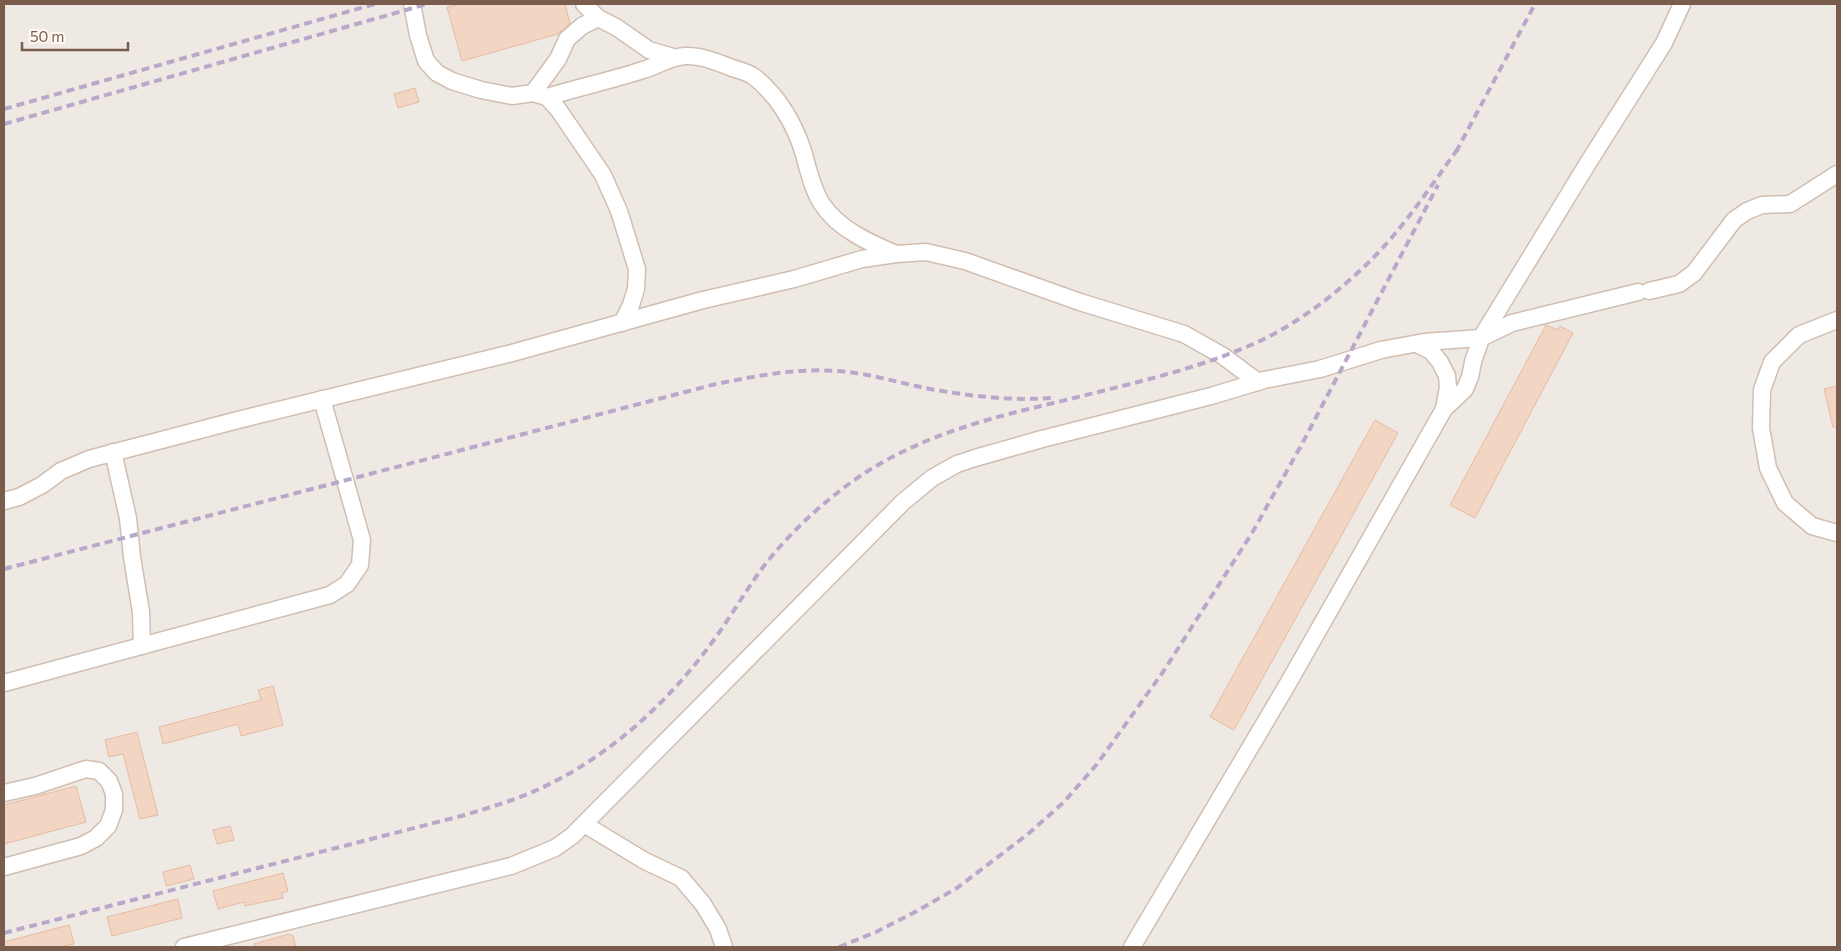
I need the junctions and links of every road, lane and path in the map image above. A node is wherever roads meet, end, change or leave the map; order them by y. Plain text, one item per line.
1 (412, 4) edge
2 (584, 4) edge
3 (1682, 4) edge
4 (598, 18) junction
5 (673, 57) junction
6 (540, 95) junction
7 (1837, 174) edge
8 (896, 254) junction
9 (1837, 320) edge
10 (622, 322) junction
11 (1481, 338) junction
12 (1417, 344) junction
13 (1258, 382) junction
14 (322, 399) junction
15 (1444, 409) junction
16 (113, 452) junction
17 (4, 501) edge
18 (1837, 533) edge
19 (142, 646) junction
20 (4, 683) edge
21 (4, 793) edge
22 (584, 824) junction
23 (4, 867) edge
24 (184, 947) edge
25 (724, 947) edge
26 (1132, 947) edge

1 - 6 street
2 - 4 street
3 - 11 street
4 - 5 street
4 - 6 street
5 - 6 street
5 - 8 street
6 - 10 street
7 - 11 street
8 - 10 street
8 - 13 street
9 - 18 street
10 - 14 street
11 - 12 street
11 - 15 street
12 - 13 street
12 - 15 street
13 - 22 street
14 - 16 street
14 - 19 street
15 - 26 street
16 - 17 street
16 - 19 street
19 - 20 street
21 - 23 street
22 - 24 street
22 - 25 street

